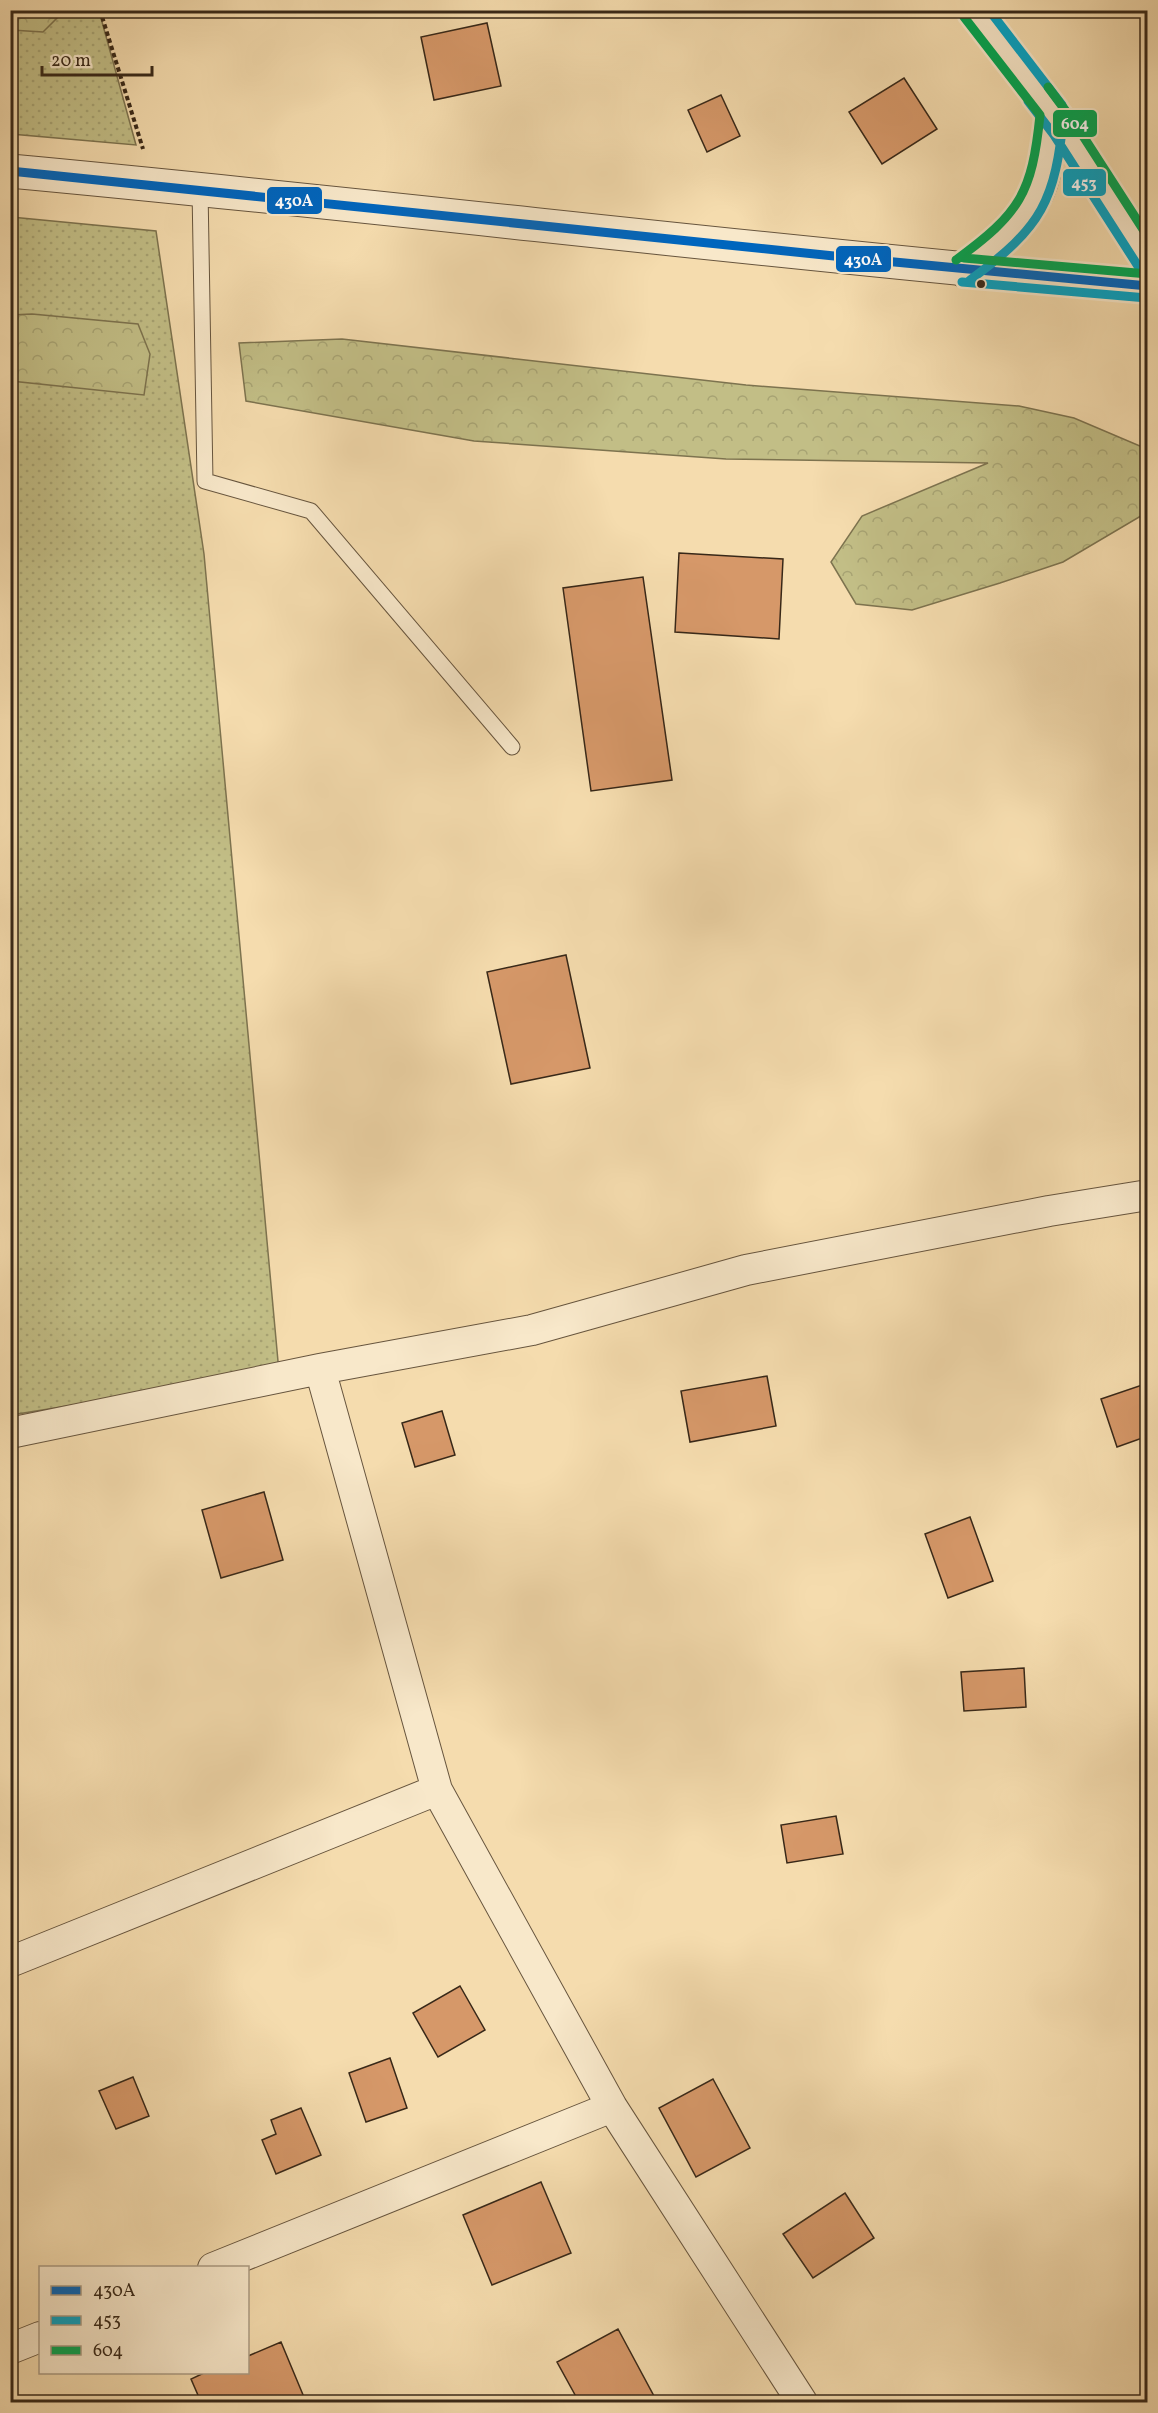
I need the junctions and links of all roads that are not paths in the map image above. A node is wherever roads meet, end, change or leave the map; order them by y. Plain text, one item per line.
1 (974, 10) edge
2 (1052, 112) junction
3 (10, 171) edge
4 (200, 189) junction
5 (1148, 260) edge
6 (963, 270) junction
7 (1148, 286) edge
8 (512, 747) dead end
9 (1148, 1195) edge
10 (320, 1369) junction
11 (10, 1433) edge
12 (437, 1790) junction
13 (10, 1962) edge
14 (612, 2107) junction
15 (218, 2266) edge
16 (39, 2337) edge
17 (10, 2349) edge
18 (801, 2402) edge

1 - 2 street
2 - 5 street
2 - 6 street
3 - 4 street
4 - 6 street
4 - 8 lane
6 - 7 street
9 - 10 street
10 - 11 street
10 - 12 street
12 - 13 street
12 - 14 street
14 - 15 street
14 - 18 street
16 - 17 street

